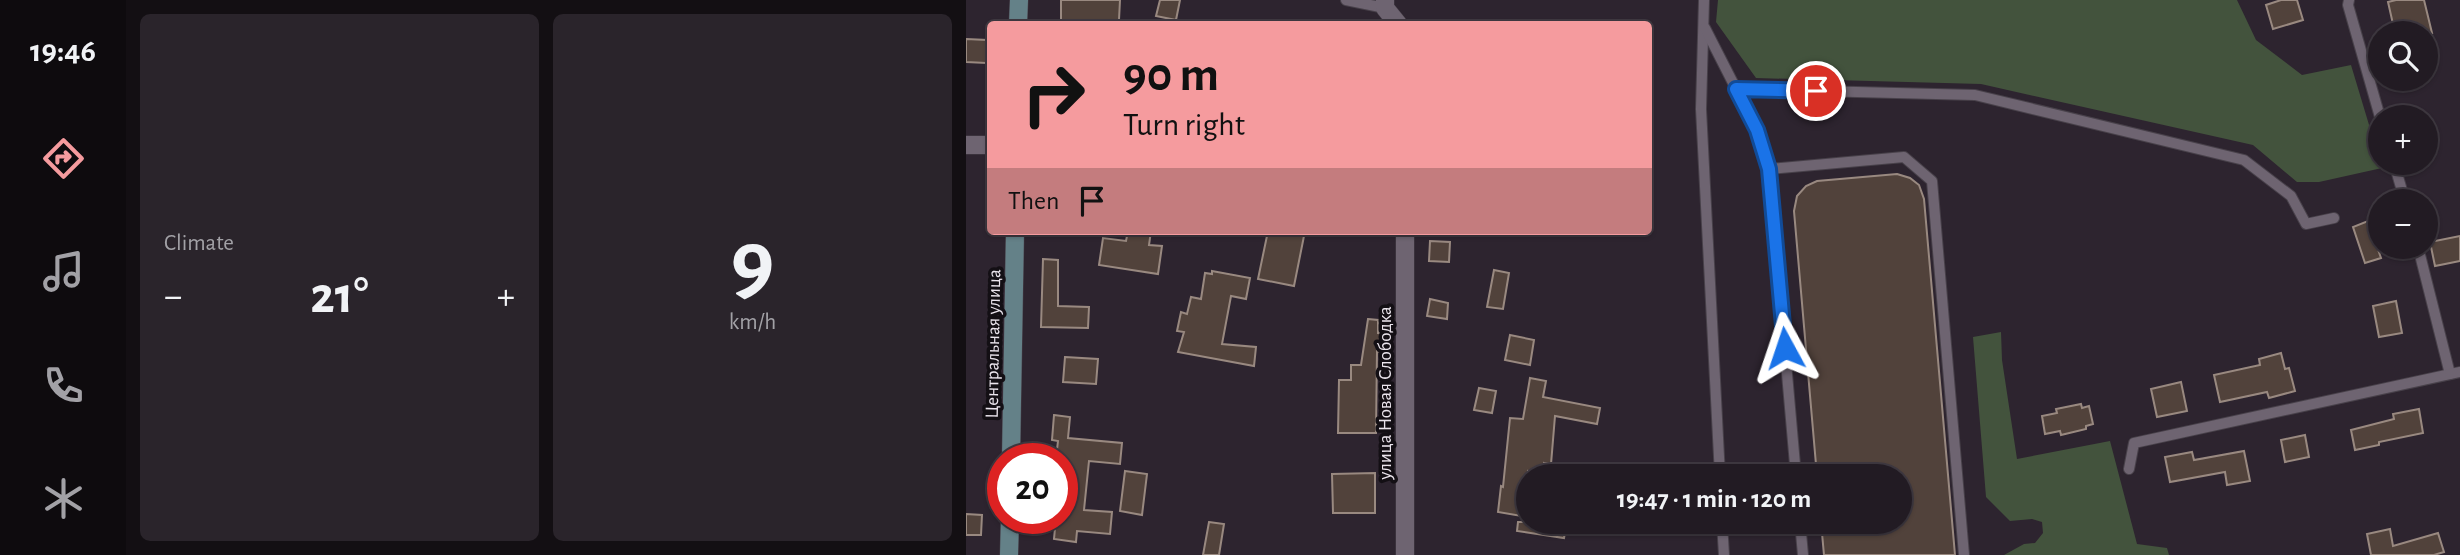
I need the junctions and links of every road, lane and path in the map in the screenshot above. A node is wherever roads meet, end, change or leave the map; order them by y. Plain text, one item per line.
1 (1019, 0) edge
2 (1346, 0) edge
3 (1704, 0) edge
4 (2349, 0) edge
5 (1385, 4) edge
6 (1018, 21) edge
7 (1396, 21) edge
8 (1704, 25) junction
9 (1736, 89) junction
10 (2377, 105) edge
11 (966, 145) edge
12 (987, 145) edge
13 (1769, 169) junction
14 (2334, 218) dead end
15 (1015, 235) edge
16 (1405, 235) edge
17 (2422, 259) edge
18 (2455, 373) edge
19 (1011, 443) edge
20 (1719, 464) edge
21 (1795, 464) edge
22 (2129, 469) dead end
23 (1010, 534) edge
24 (1723, 534) edge
25 (1801, 534) edge
26 (1009, 555) edge
27 (1405, 555) edge
28 (1724, 555) edge
29 (1803, 555) edge
30 (1964, 555) edge

1 - 6 main road
2 - 5 lane
3 - 8 lane
4 - 10 lane
5 - 7 street
8 - 9 lane
8 - 20 lane
9 - 13 lane
9 - 14 lane
11 - 12 street
13 - 21 lane
13 - 30 lane
15 - 19 main road, Центральная улица
16 - 27 street, улица Новая Слободка
17 - 18 lane
18 - 22 lane
23 - 26 main road
24 - 28 lane
25 - 29 lane

